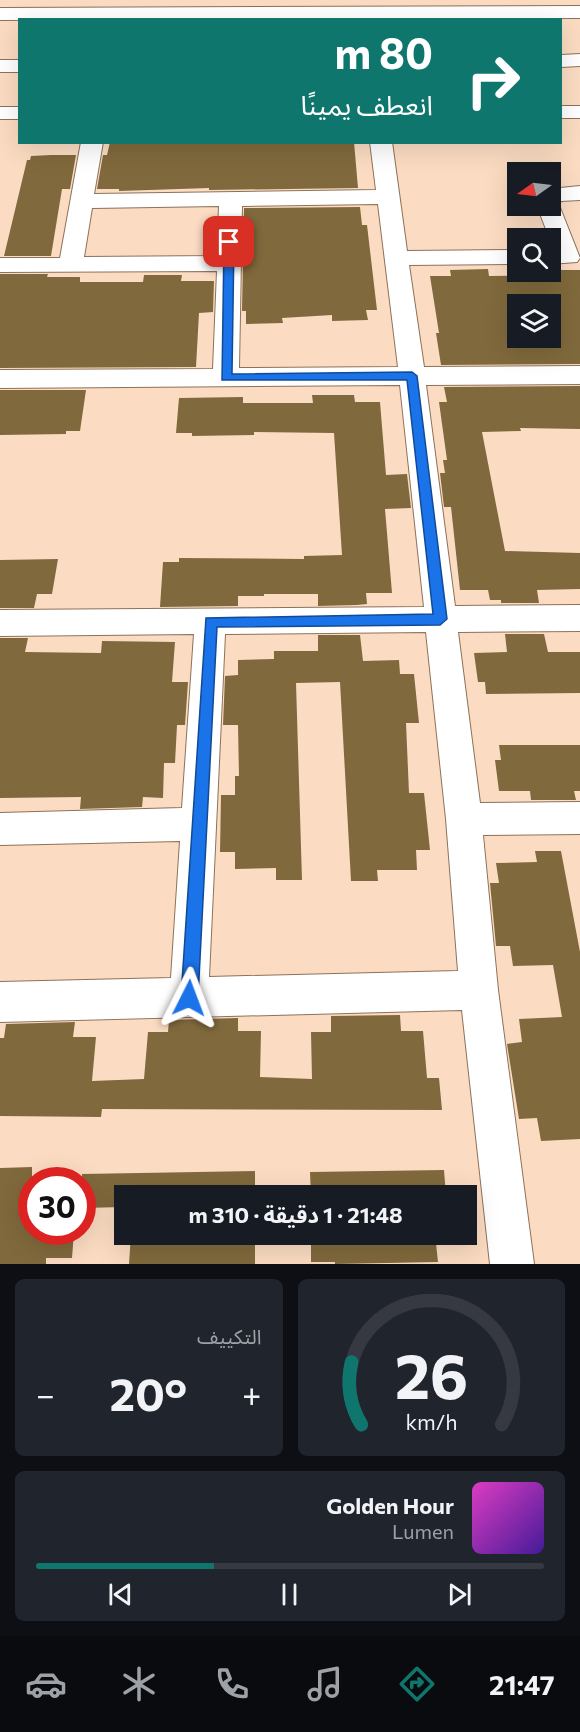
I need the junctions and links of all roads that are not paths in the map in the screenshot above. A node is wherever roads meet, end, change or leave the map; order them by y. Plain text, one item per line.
1 (363, 6) edge
2 (498, 6) edge
3 (111, 7) edge
4 (580, 12) edge
5 (0, 15) edge
6 (562, 60) edge
7 (580, 60) edge
8 (0, 66) edge
9 (18, 66) edge
10 (562, 112) edge
11 (580, 112) edge
12 (0, 113) edge
13 (18, 113) edge
14 (92, 144) edge
15 (381, 144) edge
16 (580, 193) edge
17 (561, 194) edge
18 (388, 197) junction
19 (231, 199) junction
20 (82, 201) junction
21 (552, 216) edge
22 (507, 257) edge
23 (567, 257) edge
24 (396, 258) junction
25 (229, 263) junction
26 (71, 264) junction
27 (0, 265) edge
28 (580, 375) edge
29 (412, 376) junction
30 (226, 378) junction
31 (0, 380) edge
32 (580, 618) edge
33 (440, 619) junction
34 (210, 621) junction
35 (0, 623) edge
36 (580, 818) edge
37 (464, 819) junction
38 (199, 824) junction
39 (0, 828) edge
40 (479, 990) junction
41 (189, 998) junction
42 (0, 1002) edge
43 (512, 1264) edge

1 - 2 street
1 - 3 street
2 - 4 street
3 - 5 street
6 - 7 street
8 - 9 street
10 - 11 street
12 - 13 street
14 - 20 street
15 - 18 street
16 - 17 street
18 - 19 street
18 - 24 street
19 - 20 street
19 - 25 street
20 - 26 street
21 - 23 street
22 - 24 street
24 - 29 street
25 - 26 street
25 - 30 street
26 - 27 street
28 - 29 street
29 - 30 street
29 - 33 street
30 - 31 street
32 - 33 street
33 - 34 street
33 - 37 street
34 - 35 street
34 - 38 street
36 - 37 street
37 - 40 street
38 - 39 street
38 - 41 street
40 - 41 street
40 - 43 street
41 - 42 street

